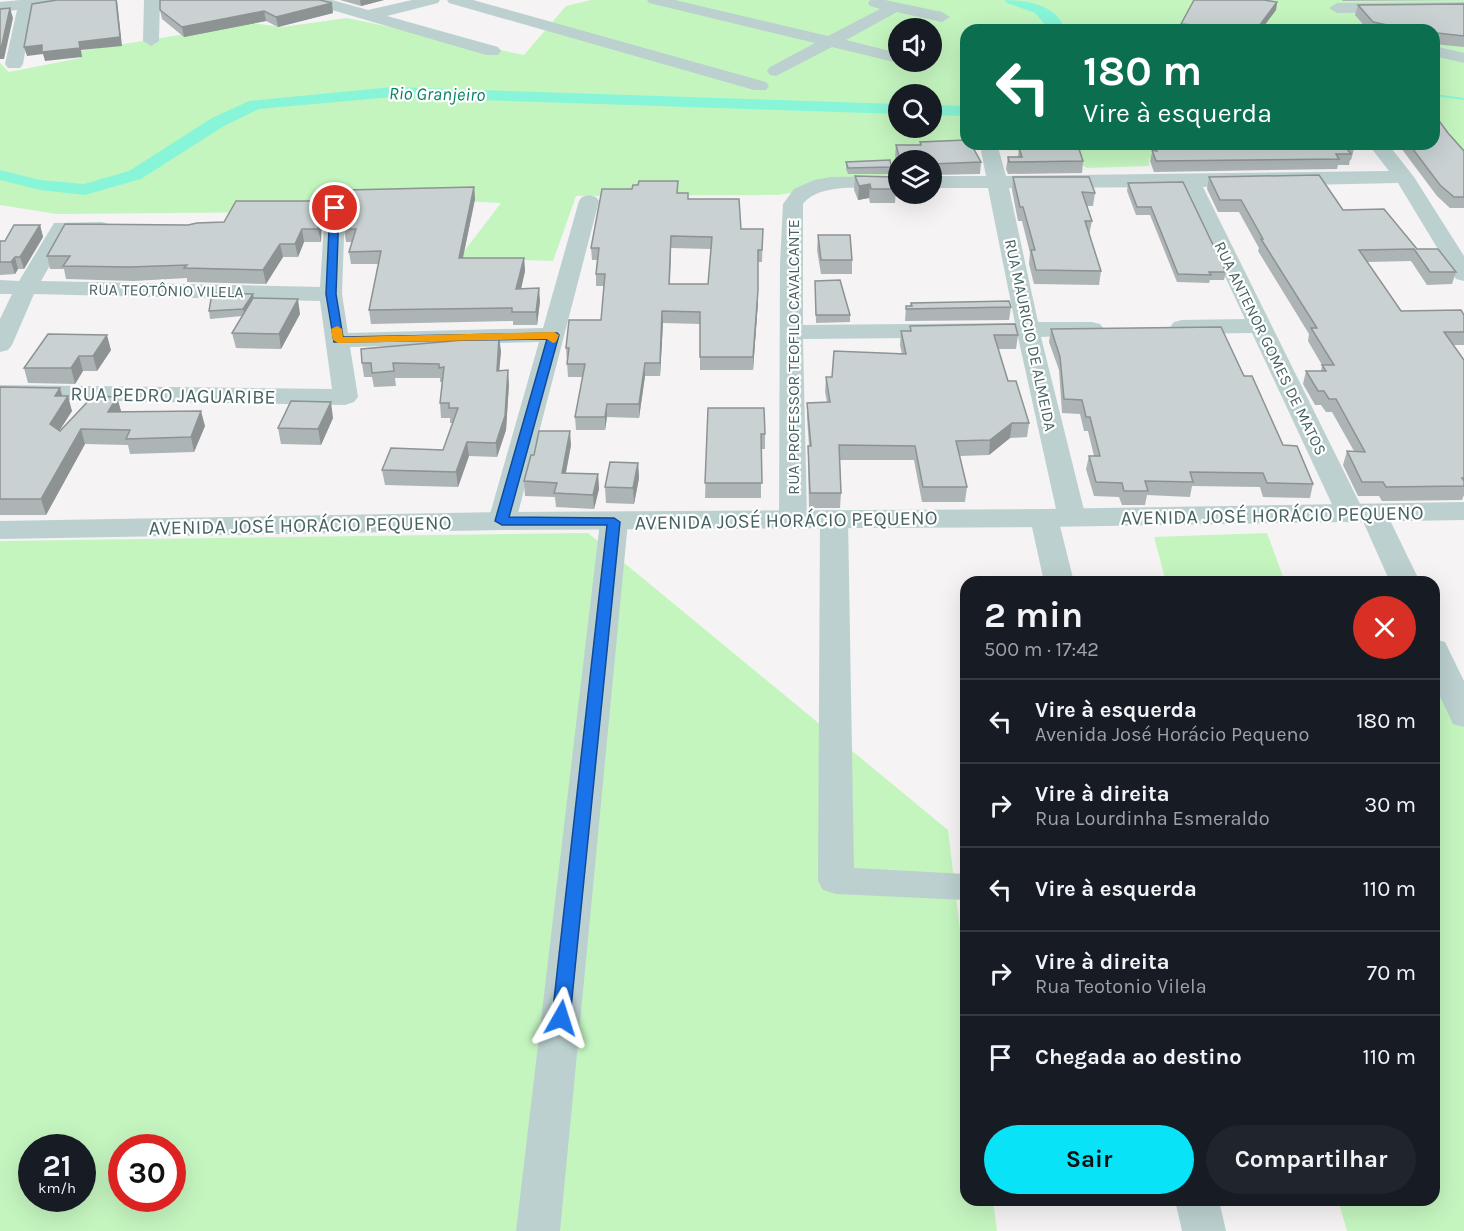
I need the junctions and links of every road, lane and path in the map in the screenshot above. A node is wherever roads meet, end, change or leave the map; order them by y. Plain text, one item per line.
1 (65, 0) edge
2 (152, 0) edge
3 (314, 0) edge
4 (432, 0) edge
5 (455, 0) edge
6 (655, 0) edge
7 (864, 0) edge
8 (26, 4) junction
9 (1334, 4) edge
10 (0, 7) edge
11 (895, 7) junction
12 (1464, 7) edge
13 (367, 15) junction
14 (942, 17) dead end
15 (1358, 24) dead end
16 (151, 41) dead end
17 (830, 42) junction
18 (492, 51) dead end
19 (1440, 52) edge
20 (888, 56) edge
21 (1464, 58) edge
22 (15, 64) dead end
23 (776, 71) dead end
24 (760, 86) dead end
25 (1383, 150) edge
26 (991, 151) dead end
27 (1404, 177) junction
28 (998, 181) junction
29 (1190, 181) junction
30 (888, 182) edge
31 (942, 182) edge
32 (589, 201) dead end
33 (335, 208) dead end
34 (120, 228) edge
35 (1464, 274) edge
36 (0, 287) edge
37 (26, 287) junction
38 (331, 294) junction
39 (1260, 326) junction
40 (1109, 328) edge
41 (1155, 328) edge
42 (1028, 330) junction
43 (792, 332) junction
44 (554, 335) junction
45 (338, 340) junction
46 (0, 345) edge
47 (0, 392) edge
48 (1464, 511) edge
49 (1363, 514) junction
50 (1058, 518) junction
51 (793, 519) junction
52 (834, 519) junction
53 (502, 521) junction
54 (614, 522) junction
55 (0, 530) edge
56 (1059, 576) edge
57 (1400, 576) edge
58 (1440, 662) edge
59 (1464, 716) edge
60 (960, 887) edge
61 (1198, 1206) edge
62 (538, 1231) edge
63 (1204, 1231) edge

1 - 8 street
2 - 16 street
3 - 13 street
4 - 13 street
5 - 24 street
6 - 17 street
7 - 11 street
8 - 10 street
8 - 22 street
9 - 12 street
9 - 15 street
11 - 14 street
11 - 17 street
13 - 18 street
17 - 20 street
17 - 23 street
19 - 21 street
25 - 27 street
26 - 28 street, RUA MAURICIO DE ALMEIDA
27 - 29 street
27 - 35 street
28 - 29 street
28 - 31 street
28 - 42 street, RUA MAURICIO DE ALMEIDA
29 - 39 street, RUA ANTENOR GOMES DE MATOS
30 - 43 street, RUA PROFESSOR TEOFILO CAVALCANTE
32 - 44 street
33 - 38 street
34 - 37 street
36 - 37 street, RUA TEOTÔNIO VILELA
37 - 38 street, RUA TEOTÔNIO VILELA
37 - 46 street
38 - 45 street
39 - 41 street
39 - 49 street, RUA ANTENOR GOMES DE MATOS
40 - 42 street
42 - 43 street
42 - 50 street, RUA MAURICIO DE ALMEIDA
43 - 51 street, RUA PROFESSOR TEOFILO CAVALCANTE
44 - 45 street
44 - 53 street
45 - 47 street, RUA PEDRO JAGUARIBE
48 - 49 street, AVENIDA JOSÉ HORÁCIO PEQUENO
49 - 50 street, AVENIDA JOSÉ HORÁCIO PEQUENO
49 - 57 street, RUA ANTENOR GOMES DE MATOS
50 - 52 street, AVENIDA JOSÉ HORÁCIO PEQUENO
50 - 56 street, RUA MAURICIO DE ALMEIDA
51 - 52 street, AVENIDA JOSÉ HORÁCIO PEQUENO
51 - 54 street, AVENIDA JOSÉ HORÁCIO PEQUENO
52 - 60 street
53 - 54 street, AVENIDA JOSÉ HORÁCIO PEQUENO
53 - 55 street, AVENIDA JOSÉ HORÁCIO PEQUENO
54 - 62 street
58 - 59 street
61 - 63 street

